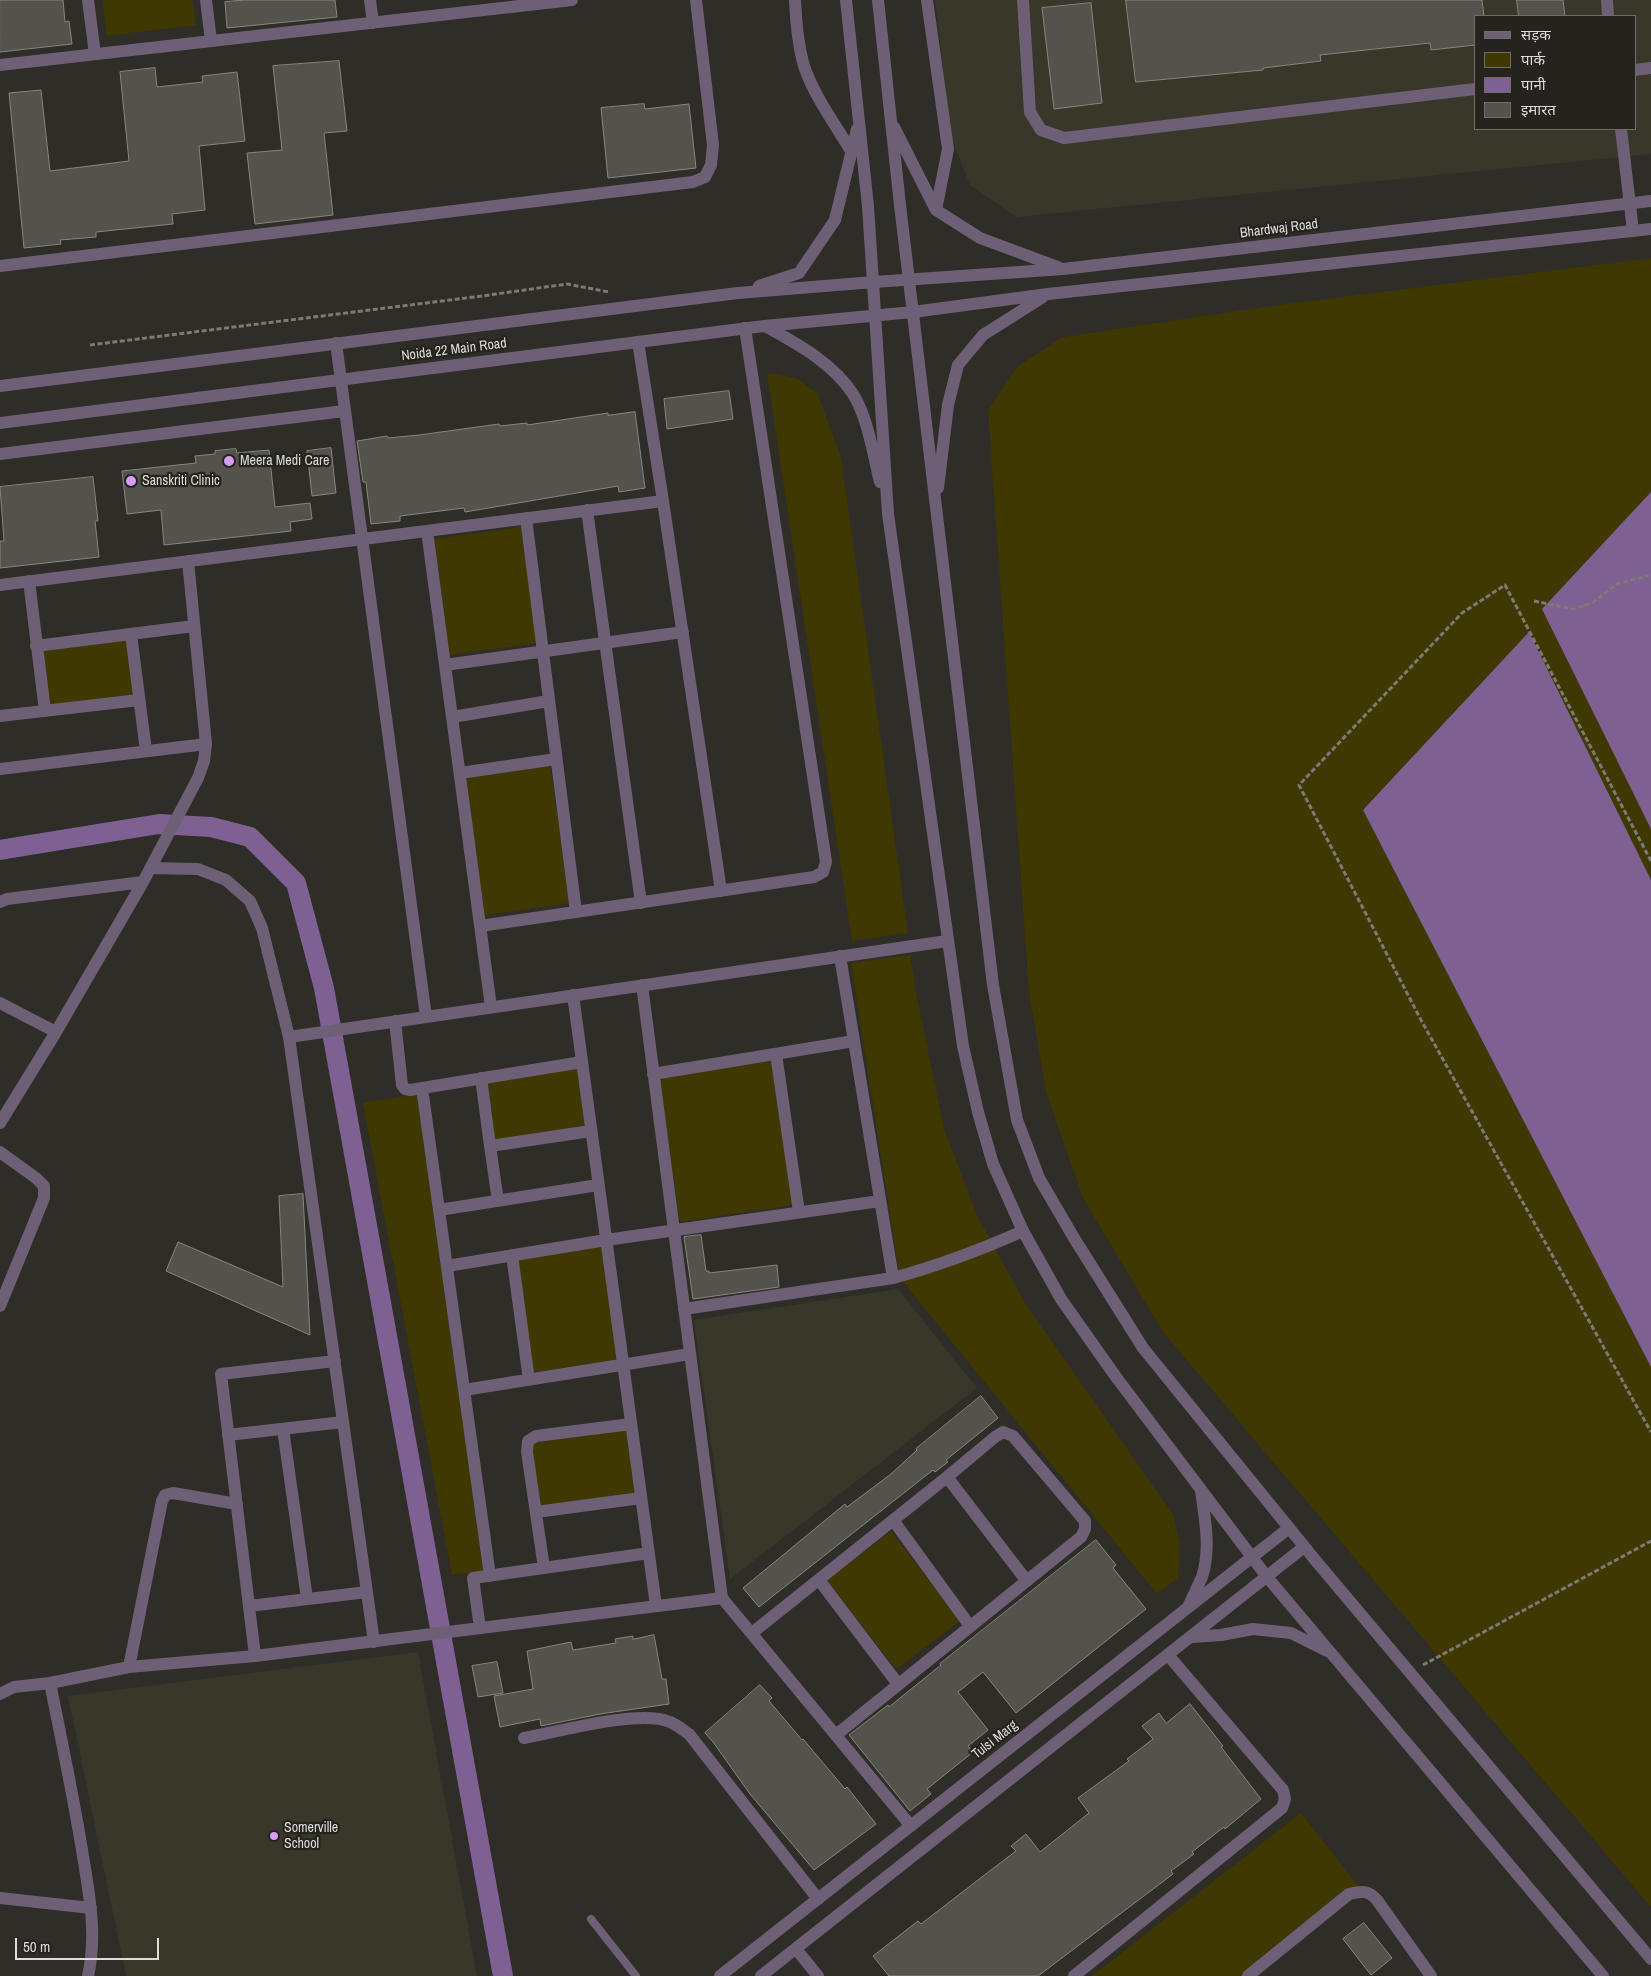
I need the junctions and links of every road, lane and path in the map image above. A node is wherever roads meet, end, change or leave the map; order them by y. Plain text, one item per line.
1 (88, 0) edge
2 (206, 0) edge
3 (370, 0) edge
4 (572, 0) edge
5 (696, 0) edge
6 (794, 0) edge
7 (846, 0) edge
8 (878, 0) edge
9 (927, 0) edge
10 (1023, 0) edge
11 (1606, 0) edge
12 (530, 2) edge
13 (1608, 15) edge
14 (373, 23) junction
15 (211, 41) junction
16 (95, 54) junction
17 (0, 65) edge
18 (1651, 68) edge
19 (1636, 70) edge
20 (1474, 89) edge
21 (859, 120) junction
22 (891, 121) junction
23 (1621, 130) edge
24 (851, 151) junction
25 (1651, 201) edge
26 (1629, 204) junction
27 (936, 210) junction
28 (1651, 229) edge
29 (1633, 231) junction
30 (0, 266) edge
31 (1062, 269) junction
32 (910, 280) junction
33 (874, 282) junction
34 (738, 293) junction
35 (616, 294) dead end
36 (1048, 294) junction
37 (913, 312) junction
38 (876, 315) junction
39 (764, 326) junction
40 (745, 328) junction
41 (638, 342) junction
42 (336, 343) junction
43 (90, 345) dead end
44 (341, 379) junction
45 (0, 386) edge
46 (344, 411) junction
47 (0, 422) edge
48 (0, 454) edge
49 (663, 501) junction
50 (588, 510) junction
51 (936, 510) junction
52 (888, 514) junction
53 (526, 518) junction
54 (427, 531) junction
55 (361, 539) junction
56 (188, 561) junction
57 (1651, 574) edge
58 (29, 581) junction
59 (0, 585) edge
60 (1534, 601) dead end
61 (194, 626) junction
62 (682, 632) junction
63 (130, 634) junction
64 (605, 642) junction
65 (36, 646) junction
66 (543, 651) junction
67 (445, 665) junction
68 (139, 700) junction
69 (549, 701) junction
70 (45, 711) junction
71 (0, 716) edge
72 (452, 717) junction
73 (206, 744) junction
74 (146, 751) junction
75 (556, 759) junction
76 (0, 769) edge
77 (460, 773) junction
78 (1651, 861) edge
79 (151, 868) junction
80 (144, 882) junction
81 (721, 891) junction
82 (0, 902) edge
83 (640, 903) junction
84 (576, 912) junction
85 (480, 926) junction
86 (947, 941) junction
87 (840, 956) junction
88 (642, 985) junction
89 (573, 995) junction
90 (0, 1003) edge
91 (491, 1007) junction
92 (426, 1017) junction
93 (395, 1021) junction
94 (56, 1032) junction
95 (289, 1037) junction
96 (854, 1041) junction
97 (776, 1054) junction
98 (582, 1062) junction
99 (653, 1074) junction
100 (481, 1078) junction
101 (422, 1088) junction
102 (0, 1123) edge
103 (591, 1131) junction
104 (490, 1146) junction
105 (0, 1152) edge
106 (598, 1185) junction
107 (498, 1201) junction
108 (880, 1201) junction
109 (439, 1210) junction
110 (799, 1212) junction
111 (674, 1230) junction
112 (1023, 1231) junction
113 (606, 1240) junction
114 (512, 1255) junction
115 (447, 1266) junction
116 (893, 1278) junction
117 (0, 1306) edge
118 (684, 1309) junction
119 (690, 1354) junction
120 (335, 1361) junction
121 (623, 1365) junction
122 (529, 1380) junction
123 (464, 1390) junction
124 (343, 1422) junction
125 (631, 1424) junction
126 (283, 1429) junction
127 (1651, 1432) edge
128 (228, 1435) junction
129 (948, 1477) junction
130 (1200, 1488) junction
131 (641, 1498) junction
132 (237, 1504) junction
133 (536, 1512) junction
134 (893, 1520) junction
135 (1289, 1528) junction
136 (1651, 1540) edge
137 (1304, 1547) junction
138 (649, 1553) junction
139 (1252, 1557) junction
140 (544, 1568) junction
141 (490, 1576) junction
142 (1267, 1577) junction
143 (818, 1580) junction
144 (1026, 1580) junction
145 (367, 1592) junction
146 (722, 1598) junction
147 (307, 1599) junction
148 (249, 1606) junction
149 (656, 1606) junction
150 (1188, 1608) junction
151 (970, 1626) junction
152 (480, 1628) junction
153 (752, 1633) junction
154 (1192, 1637) junction
155 (374, 1642) junction
156 (1332, 1654) junction
157 (255, 1656) junction
158 (1168, 1656) junction
159 (129, 1667) junction
160 (1410, 1672) junction
161 (50, 1683) junction
162 (898, 1684) junction
163 (0, 1694) edge
164 (836, 1735) junction
165 (524, 1738) dead end
166 (911, 1826) junction
167 (0, 1898) edge
168 (818, 1899) junction
169 (91, 1908) junction
170 (591, 1919) dead end
171 (796, 1949) junction
172 (1651, 1959) edge
173 (88, 1976) edge
174 (636, 1976) edge
175 (720, 1976) edge
176 (762, 1976) edge
177 (818, 1976) edge
178 (1074, 1976) edge
179 (1248, 1976) edge
180 (1431, 1976) edge
181 (1603, 1976) edge

1 - 16 street
2 - 15 street
3 - 14 street
4 - 12 street
5 - 30 street
6 - 24 street
7 - 21 street
8 - 22 street
9 - 27 street
10 - 20 street
11 - 13 street
12 - 14 street
14 - 15 street
15 - 16 street
16 - 17 street
18 - 19 street
21 - 24 street
21 - 33 street
22 - 27 street
22 - 32 street
23 - 26 street
24 - 34 street
25 - 26 street, Bhardwaj Road
26 - 29 street
26 - 31 street, Bhardwaj Road
27 - 31 street
28 - 29 street
29 - 36 street
31 - 32 street, Bhardwaj Road
32 - 33 street, Noida 22 Main Road
32 - 37 street
33 - 34 street, Noida 22 Main Road
33 - 38 street
34 - 42 street, Noida 22 Main Road
35 - 43 path
36 - 37 street
36 - 51 street
37 - 38 street, Noida 22 Main Road
37 - 51 street
38 - 39 street, Noida 22 Main Road
38 - 52 street
39 - 40 street, Noida 22 Main Road
39 - 52 street
40 - 41 street, Noida 22 Main Road
40 - 81 street
41 - 44 street, Noida 22 Main Road
41 - 49 street
42 - 44 street
42 - 45 street, Noida 22 Main Road
44 - 46 street
44 - 47 street, Noida 22 Main Road
46 - 48 street
46 - 55 street
49 - 50 street
49 - 62 street
50 - 53 street
50 - 64 street
51 - 135 street
52 - 86 street
53 - 54 street
53 - 66 street
54 - 55 street
54 - 67 street
55 - 56 street
55 - 92 street
56 - 58 street
56 - 61 street
57 - 60 path
58 - 59 street
58 - 65 street
61 - 63 street
61 - 73 street
62 - 64 street
62 - 81 street
63 - 65 street
63 - 68 street
64 - 66 street
64 - 83 street
65 - 70 street
66 - 67 street
66 - 69 street
67 - 72 street
68 - 70 street
68 - 74 street
69 - 72 street
69 - 75 street
70 - 71 street
72 - 77 street
73 - 74 street
73 - 79 street
74 - 76 street
75 - 77 street
75 - 84 street
77 - 85 street
78 - 127 path
79 - 80 street
79 - 95 street
80 - 82 street
80 - 94 street
81 - 83 street
83 - 84 street
84 - 85 street
85 - 91 street
86 - 87 street
86 - 112 street
87 - 88 street
87 - 96 street
88 - 89 street
88 - 99 street
89 - 91 street
89 - 98 street
90 - 94 street
91 - 92 street
92 - 93 street
93 - 95 street
93 - 101 street
94 - 102 street
95 - 120 street
96 - 97 street
96 - 108 street
97 - 99 street
97 - 110 street
98 - 100 street
98 - 103 street
99 - 111 street
100 - 101 street
100 - 104 street
101 - 109 street
103 - 104 street
103 - 106 street
104 - 107 street
105 - 117 street
106 - 107 street
106 - 113 street
107 - 109 street
108 - 110 street
108 - 116 street
109 - 115 street
110 - 111 street
111 - 113 street
111 - 118 street
112 - 116 street
112 - 130 street
113 - 114 street
113 - 121 street
114 - 115 street
114 - 122 street
115 - 123 street
116 - 118 street
118 - 119 street
119 - 121 street
119 - 146 street
120 - 124 street
120 - 128 street
121 - 122 street
121 - 125 street
122 - 123 street
123 - 141 street
124 - 126 street
124 - 145 street
125 - 131 street
125 - 133 street
126 - 128 street
126 - 147 street
128 - 132 street
129 - 134 street
129 - 144 street
129 - 144 street
130 - 139 street
130 - 150 street
131 - 133 street
131 - 138 street
132 - 148 street
132 - 159 street
133 - 140 street
134 - 143 street
134 - 151 street
135 - 137 street
135 - 139 street, Tulsi Marg
136 - 160 path
137 - 142 street
137 - 160 street
138 - 140 street
138 - 149 street
139 - 142 street
139 - 150 street, Tulsi Marg
140 - 141 street
141 - 152 street
142 - 154 street
142 - 156 street
143 - 153 street
143 - 162 street
144 - 151 street
145 - 147 street
145 - 155 street
146 - 149 street
146 - 153 street
147 - 148 street
148 - 157 street
149 - 152 street
150 - 166 street, Tulsi Marg
151 - 162 street
152 - 155 street
153 - 164 street
154 - 156 street
154 - 158 street
155 - 157 street
156 - 181 street
157 - 159 street
158 - 171 street
158 - 178 street
159 - 161 street
160 - 172 street
161 - 163 street
161 - 169 street
162 - 164 street
164 - 166 street
165 - 168 street
166 - 168 street, Tulsi Marg
167 - 169 street
168 - 175 street, Tulsi Marg
169 - 173 street
170 - 174 lane
171 - 176 street
171 - 177 street
179 - 180 street

